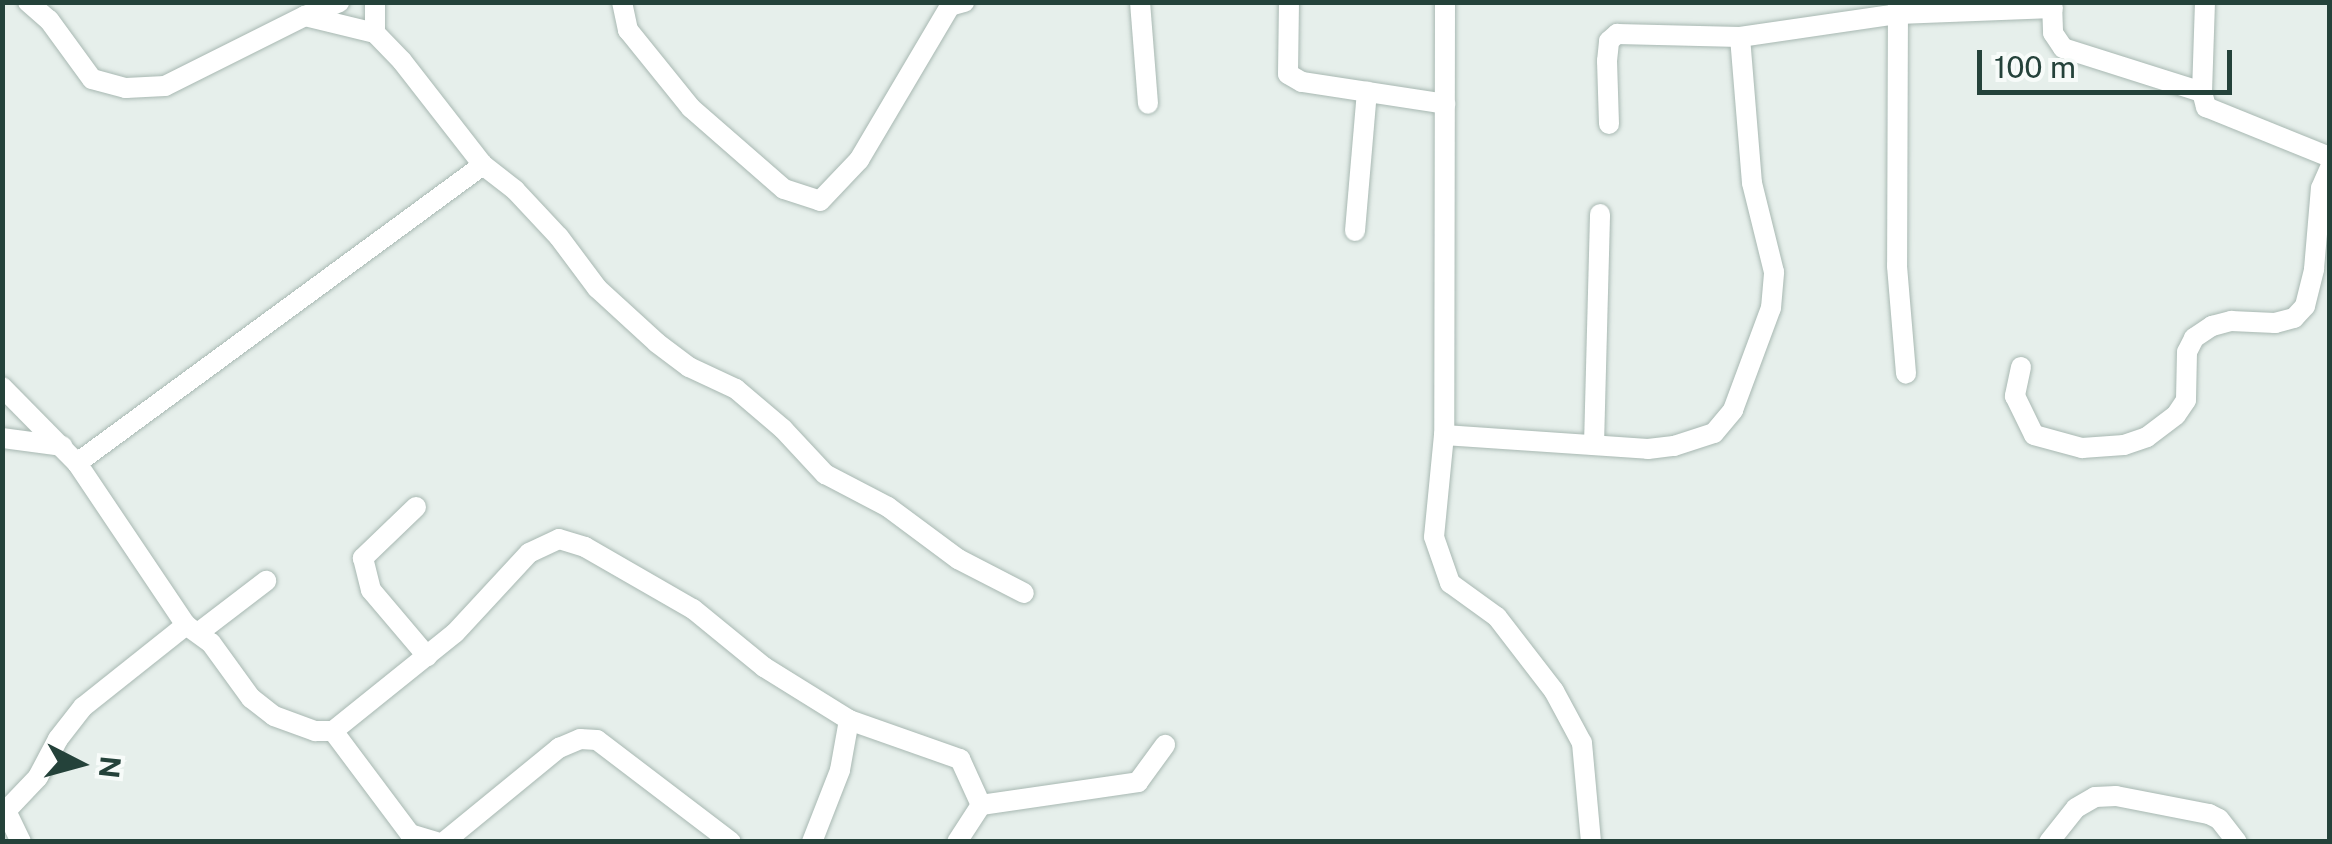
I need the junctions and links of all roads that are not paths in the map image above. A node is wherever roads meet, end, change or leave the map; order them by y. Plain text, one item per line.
1 (28, 2) edge
2 (339, 2) edge
3 (375, 2) edge
4 (622, 2) edge
5 (964, 2) edge
6 (1140, 2) edge
7 (1289, 2) edge
8 (1445, 2) edge
9 (2205, 2) edge
10 (2052, 5) edge
11 (1898, 8) edge
12 (304, 16) junction
13 (375, 34) junction
14 (1740, 37) junction
15 (1366, 92) junction
16 (2202, 92) junction
17 (1148, 104) dead end
18 (1445, 104) junction
19 (1609, 124) dead end
20 (2330, 157) edge
21 (483, 165) junction
22 (2330, 168) edge
23 (1600, 214) dead end
24 (1355, 231) dead end
25 (2021, 367) dead end
26 (1906, 374) dead end
27 (2, 387) edge
28 (1444, 435) junction
29 (2, 438) edge
30 (1594, 445) junction
31 (62, 446) junction
32 (78, 463) junction
33 (416, 507) dead end
34 (266, 582) dead end
35 (1024, 593) dead end
36 (192, 629) junction
37 (427, 656) junction
38 (849, 720) junction
39 (333, 731) junction
40 (1165, 745) dead end
41 (981, 804) junction
42 (5, 814) edge
43 (21, 842) edge
44 (436, 842) edge
45 (444, 842) edge
46 (731, 842) edge
47 (812, 842) edge
48 (957, 842) edge
49 (1590, 842) edge
50 (2049, 842) edge
51 (2236, 842) edge

1 - 12 street
2 - 12 street
3 - 13 street
4 - 5 street
6 - 17 street
7 - 15 street
8 - 18 street
9 - 16 street
10 - 11 street
10 - 16 street
11 - 14 street
11 - 26 street
12 - 13 street
13 - 21 street
14 - 19 street
14 - 30 street
15 - 18 street
15 - 24 street
16 - 20 street
18 - 28 street
21 - 32 street
21 - 35 street
22 - 25 street
23 - 30 street
27 - 31 street
28 - 30 street
28 - 49 street
29 - 31 street
31 - 32 street
32 - 36 street
33 - 37 street
34 - 36 street
36 - 39 street
36 - 42 street
37 - 38 street
37 - 39 street
38 - 41 street
38 - 47 street
39 - 44 street
40 - 41 street
41 - 48 street
42 - 43 street
45 - 46 street
50 - 51 street

